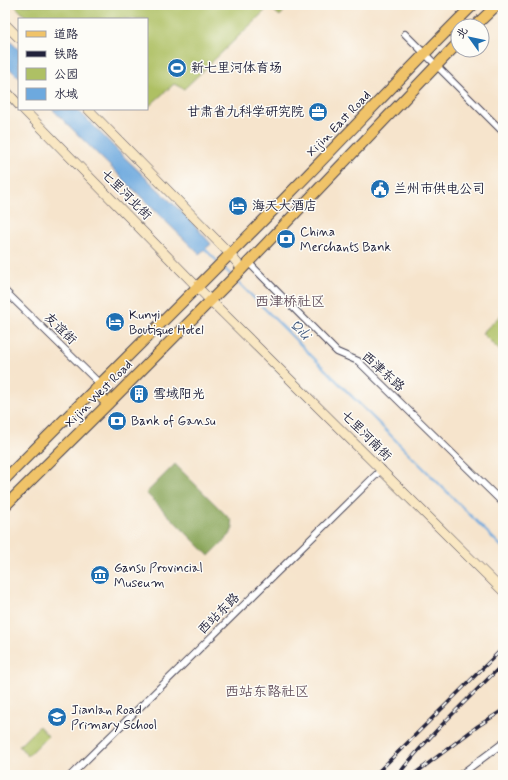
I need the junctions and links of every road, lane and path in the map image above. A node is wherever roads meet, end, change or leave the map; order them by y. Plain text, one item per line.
1 (473, 5) edge
2 (497, 5) edge
3 (483, 18) edge
4 (5, 24) edge
5 (405, 34) dead end
6 (18, 37) edge
7 (450, 51) edge
8 (424, 53) junction
9 (436, 65) junction
10 (5, 90) edge
11 (18, 104) edge
12 (24, 110) edge
13 (89, 110) edge
14 (503, 132) edge
15 (227, 257) junction
16 (242, 268) junction
17 (208, 276) joint
18 (198, 287) junction
19 (5, 290) edge
20 (210, 300) junction
21 (97, 386) junction
22 (108, 404) junction
23 (382, 469) junction
24 (5, 479) edge
25 (502, 502) dead end
26 (5, 506) edge
27 (503, 592) edge
28 (503, 743) edge
29 (71, 775) edge
30 (460, 775) edge

1 - 8 main road, Xijin East Road
2 - 3 main road
4 - 6 street
5 - 8 street
7 - 9 main road
8 - 9 street
8 - 15 main road, Xijin East Road
9 - 14 street
9 - 16 main road
10 - 11 street
12 - 18 street, 七里河北街
13 - 15 street
15 - 16 street
15 - 17 main road, Xijin East Road
16 - 20 main road, Xijin West Road
16 - 25 street, 西津东路
17 - 18 main road, Xijin West Road
18 - 20 street, 七里河北街
18 - 21 main road, Xijin West Road
19 - 21 street, 友谊街
20 - 22 main road, Xijin West Road
20 - 23 street, 七里河南街
21 - 22 main road
21 - 24 main road, Xijin West Road
22 - 26 main road, Xijin West Road
23 - 27 street, 七里河南街
23 - 29 street, 西站东路
28 - 30 street

